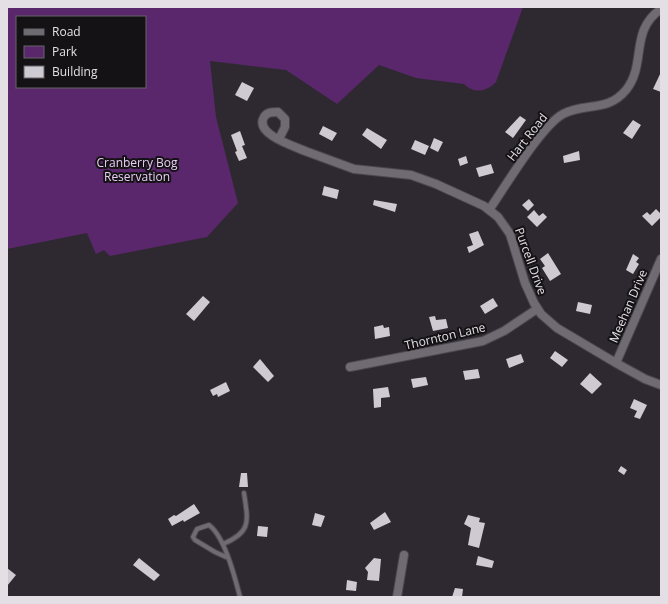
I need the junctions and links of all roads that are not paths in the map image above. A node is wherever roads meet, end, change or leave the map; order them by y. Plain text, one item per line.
1 (661, 9) edge
2 (279, 139) dead end
3 (489, 210) junction
4 (661, 259) edge
5 (537, 309) junction
6 (616, 363) junction
7 (350, 367) dead end
8 (661, 385) edge
9 (244, 493) dead end
10 (223, 544) junction
11 (404, 555) dead end
12 (226, 557) junction
13 (240, 597) edge
14 (398, 597) edge

1 - 3 street, Hart Road
2 - 3 street, Purcell Drive
3 - 5 street, Purcell Drive
4 - 6 street, Meehan Drive
5 - 6 street, Purcell Drive
5 - 7 street, Thornton Lane
6 - 8 street, Purcell Drive
9 - 10 lane
10 - 12 lane
10 - 12 lane
11 - 14 street
12 - 13 lane

